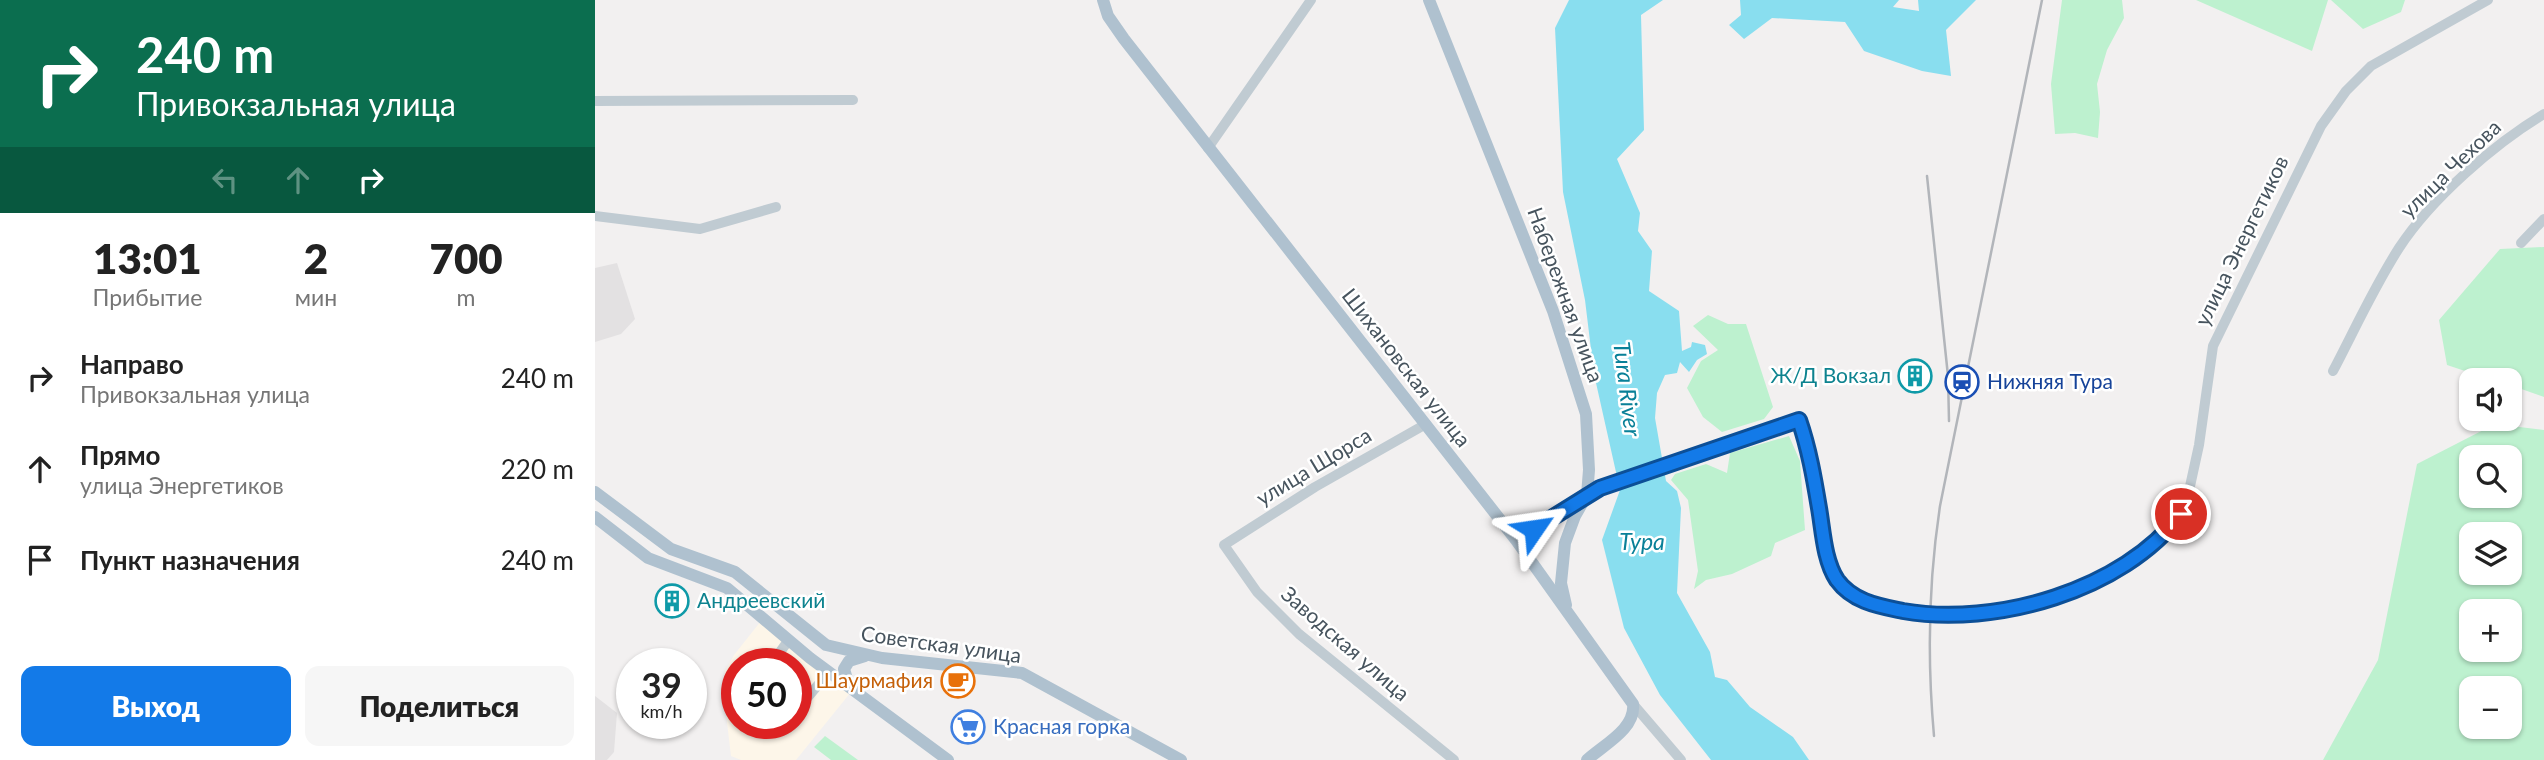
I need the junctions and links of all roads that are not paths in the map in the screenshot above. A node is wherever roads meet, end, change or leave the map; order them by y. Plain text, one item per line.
1 (1103, 0) edge
2 (1311, 0) edge
3 (1429, 0) edge
4 (2488, 0) edge
5 (853, 100) dead end
6 (595, 102) edge
7 (2544, 114) edge
8 (1208, 148) junction
9 (776, 206) dead end
10 (595, 216) edge
11 (2544, 219) edge
12 (2521, 243) dead end
13 (2333, 372) dead end
14 (1426, 424) junction
15 (595, 492) edge
16 (1587, 495) junction
17 (595, 517) edge
18 (658, 540) junction
19 (1516, 540) junction
20 (1224, 545) joint
21 (678, 552) junction
22 (646, 556) junction
23 (670, 566) junction
24 (734, 572) junction
25 (726, 587) junction
26 (1567, 612) junction
27 (800, 625) junction
28 (789, 641) junction
29 (784, 648) edge
30 (843, 651) junction
31 (869, 656) junction
32 (829, 672) junction
33 (849, 687) junction
34 (812, 692) edge
35 (1633, 704) junction
36 (948, 760) edge
37 (1181, 760) edge
38 (1454, 760) edge
39 (1587, 760) edge
40 (1681, 760) edge

1 - 8 main road, Шихановская улица
2 - 8 street
3 - 16 main road, Набережная улица
4 - 16 street, улица Энергетиков
5 - 6 street
7 - 13 street, улица Чехова
8 - 14 main road, Шихановская улица
9 - 10 street
11 - 12 street
14 - 19 main road, Шихановская улица
14 - 20 street, улица Щорса
15 - 18 main road
16 - 19 main road
16 - 26 main road, Набережная улица
17 - 22 main road
18 - 21 main road
18 - 22 main road
19 - 26 main road, Шихановская улица
20 - 38 street, Заводская улица
21 - 23 main road
21 - 24 main road
22 - 23 main road
23 - 25 main road
24 - 25 main road
24 - 27 main road, Советская улица
25 - 28 main road
26 - 35 main road, Шихановская улица
27 - 28 main road
27 - 30 main road, Советская улица
28 - 29 street
28 - 32 main road
30 - 31 main road, Советская улица
30 - 32 main road
31 - 33 main road
31 - 37 main road, Советская улица
32 - 33 main road
32 - 34 street
33 - 36 main road
35 - 39 main road
35 - 40 street, Шихановская улица

